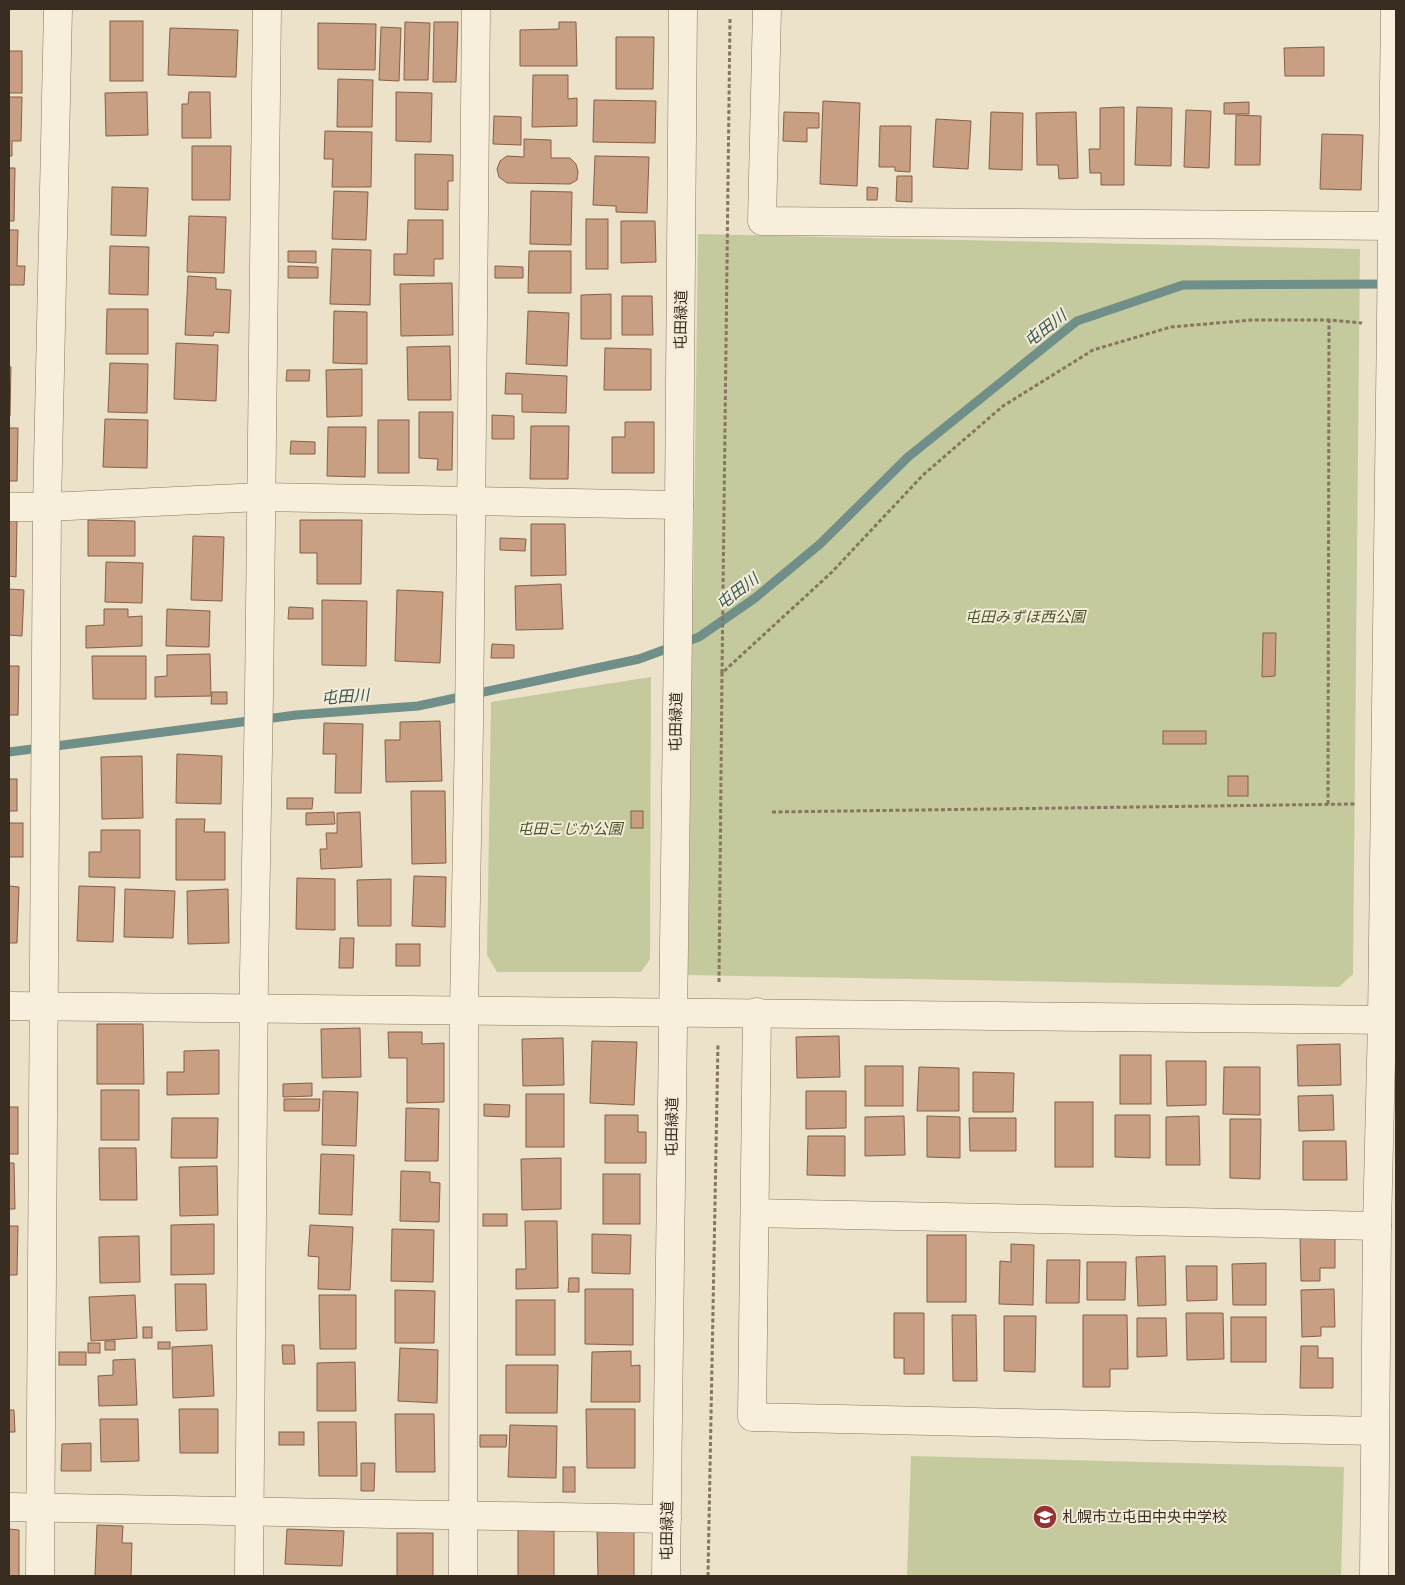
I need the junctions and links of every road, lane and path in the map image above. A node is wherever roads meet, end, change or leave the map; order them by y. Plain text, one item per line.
1 (58, 9) edge
2 (267, 9) edge
3 (476, 9) edge
4 (683, 9) edge
5 (767, 9) edge
6 (1395, 9) edge
7 (730, 20) dead end
8 (1394, 226) edge
9 (1379, 319) junction
10 (1329, 320) junction
11 (262, 497) junction
12 (471, 501) junction
13 (679, 505) junction
14 (9, 507) edge
15 (47, 507) junction
16 (722, 673) junction
17 (1328, 804) junction
18 (1363, 804) dead end
19 (772, 812) dead end
20 (718, 982) dead end
21 (9, 1006) edge
22 (43, 1006) junction
23 (254, 1007) junction
24 (464, 1011) junction
25 (673, 1012) junction
26 (757, 1012) junction
27 (1389, 1020) edge
28 (718, 1040) dead end
29 (754, 1212) junction
30 (1377, 1226) junction
31 (1375, 1431) junction
32 (9, 1507) edge
33 (41, 1508) junction
34 (250, 1511) junction
35 (464, 1517) junction
36 (667, 1519) junction
37 (40, 1576) edge
38 (249, 1576) edge
39 (463, 1576) edge
40 (666, 1576) edge
41 (708, 1576) edge
42 (1374, 1576) edge

1 - 15 street
2 - 11 street
3 - 12 street
4 - 13 street, 屯田緑道
5 - 8 street
6 - 8 street
7 - 16 path
8 - 9 street
9 - 10 path
9 - 27 street
10 - 16 path
10 - 17 path
11 - 12 street
11 - 15 street
11 - 23 street
12 - 13 street
12 - 24 street
13 - 25 street, 屯田緑道
14 - 15 street
15 - 22 street
16 - 20 path
17 - 18 path
17 - 19 path
21 - 22 street
22 - 23 street
22 - 33 street
23 - 24 street
23 - 34 street
24 - 25 street
24 - 35 street
25 - 26 street
25 - 36 street, 屯田緑道
26 - 27 street
26 - 29 street
27 - 30 street
28 - 41 path
29 - 30 street
29 - 31 street
30 - 31 street
31 - 42 street
32 - 33 street
33 - 34 street
33 - 37 street
34 - 35 street
34 - 38 street
35 - 36 street
35 - 39 street
36 - 40 street, 屯田緑道

